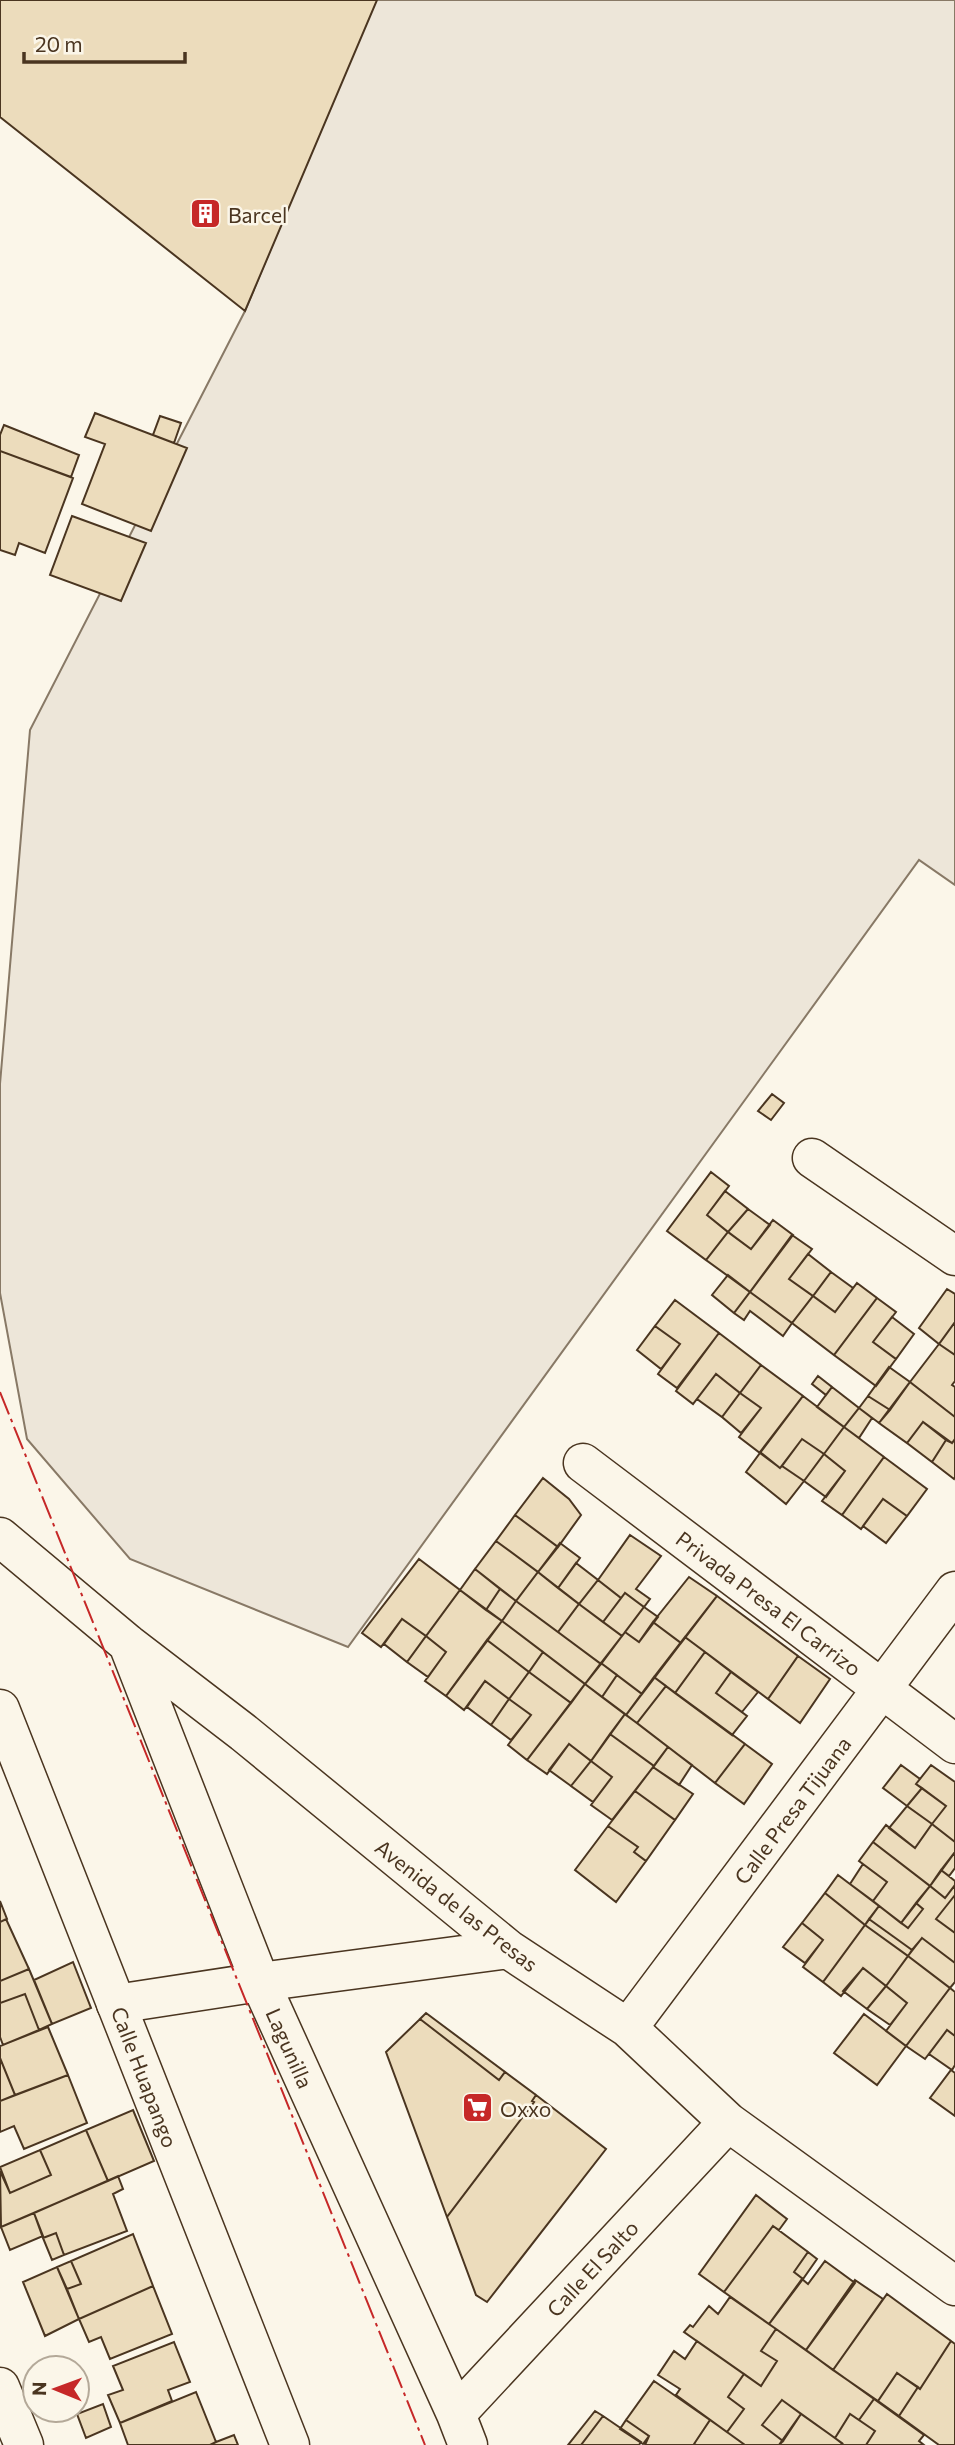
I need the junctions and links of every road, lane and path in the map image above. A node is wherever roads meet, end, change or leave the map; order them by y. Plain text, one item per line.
1 (812, 1158) dead end
2 (955, 1256) edge
3 (583, 1463) dead end
4 (0, 1537) edge
5 (955, 1591) edge
6 (128, 1644) junction
7 (882, 1689) junction
8 (0, 1709) edge
9 (955, 1744) edge
10 (509, 1950) junction
11 (260, 1982) junction
12 (116, 2004) junction
13 (628, 2028) junction
14 (728, 2122) junction
15 (955, 2286) edge
16 (0, 2387) edge
17 (462, 2430) edge
18 (24, 2445) edge
19 (290, 2445) edge

1 - 2 street
3 - 7 street, Privada Presa El Carrizo
4 - 6 street, Avenida de las Presas
5 - 7 street, Calle Presa Tijuana
6 - 10 street, Avenida de las Presas
6 - 11 street, Lagunilla
7 - 9 street, Privada Presa El Carrizo
7 - 13 street, Calle Presa Tijuana
8 - 12 street, Calle Huapango
10 - 11 street
10 - 13 street, Avenida de las Presas
11 - 12 street
11 - 17 street, Lagunilla
12 - 19 street, Calle Huapango
13 - 14 street, Avenida de las Presas
14 - 15 street, Avenida de las Presas
14 - 17 street, Calle El Salto
16 - 18 street

